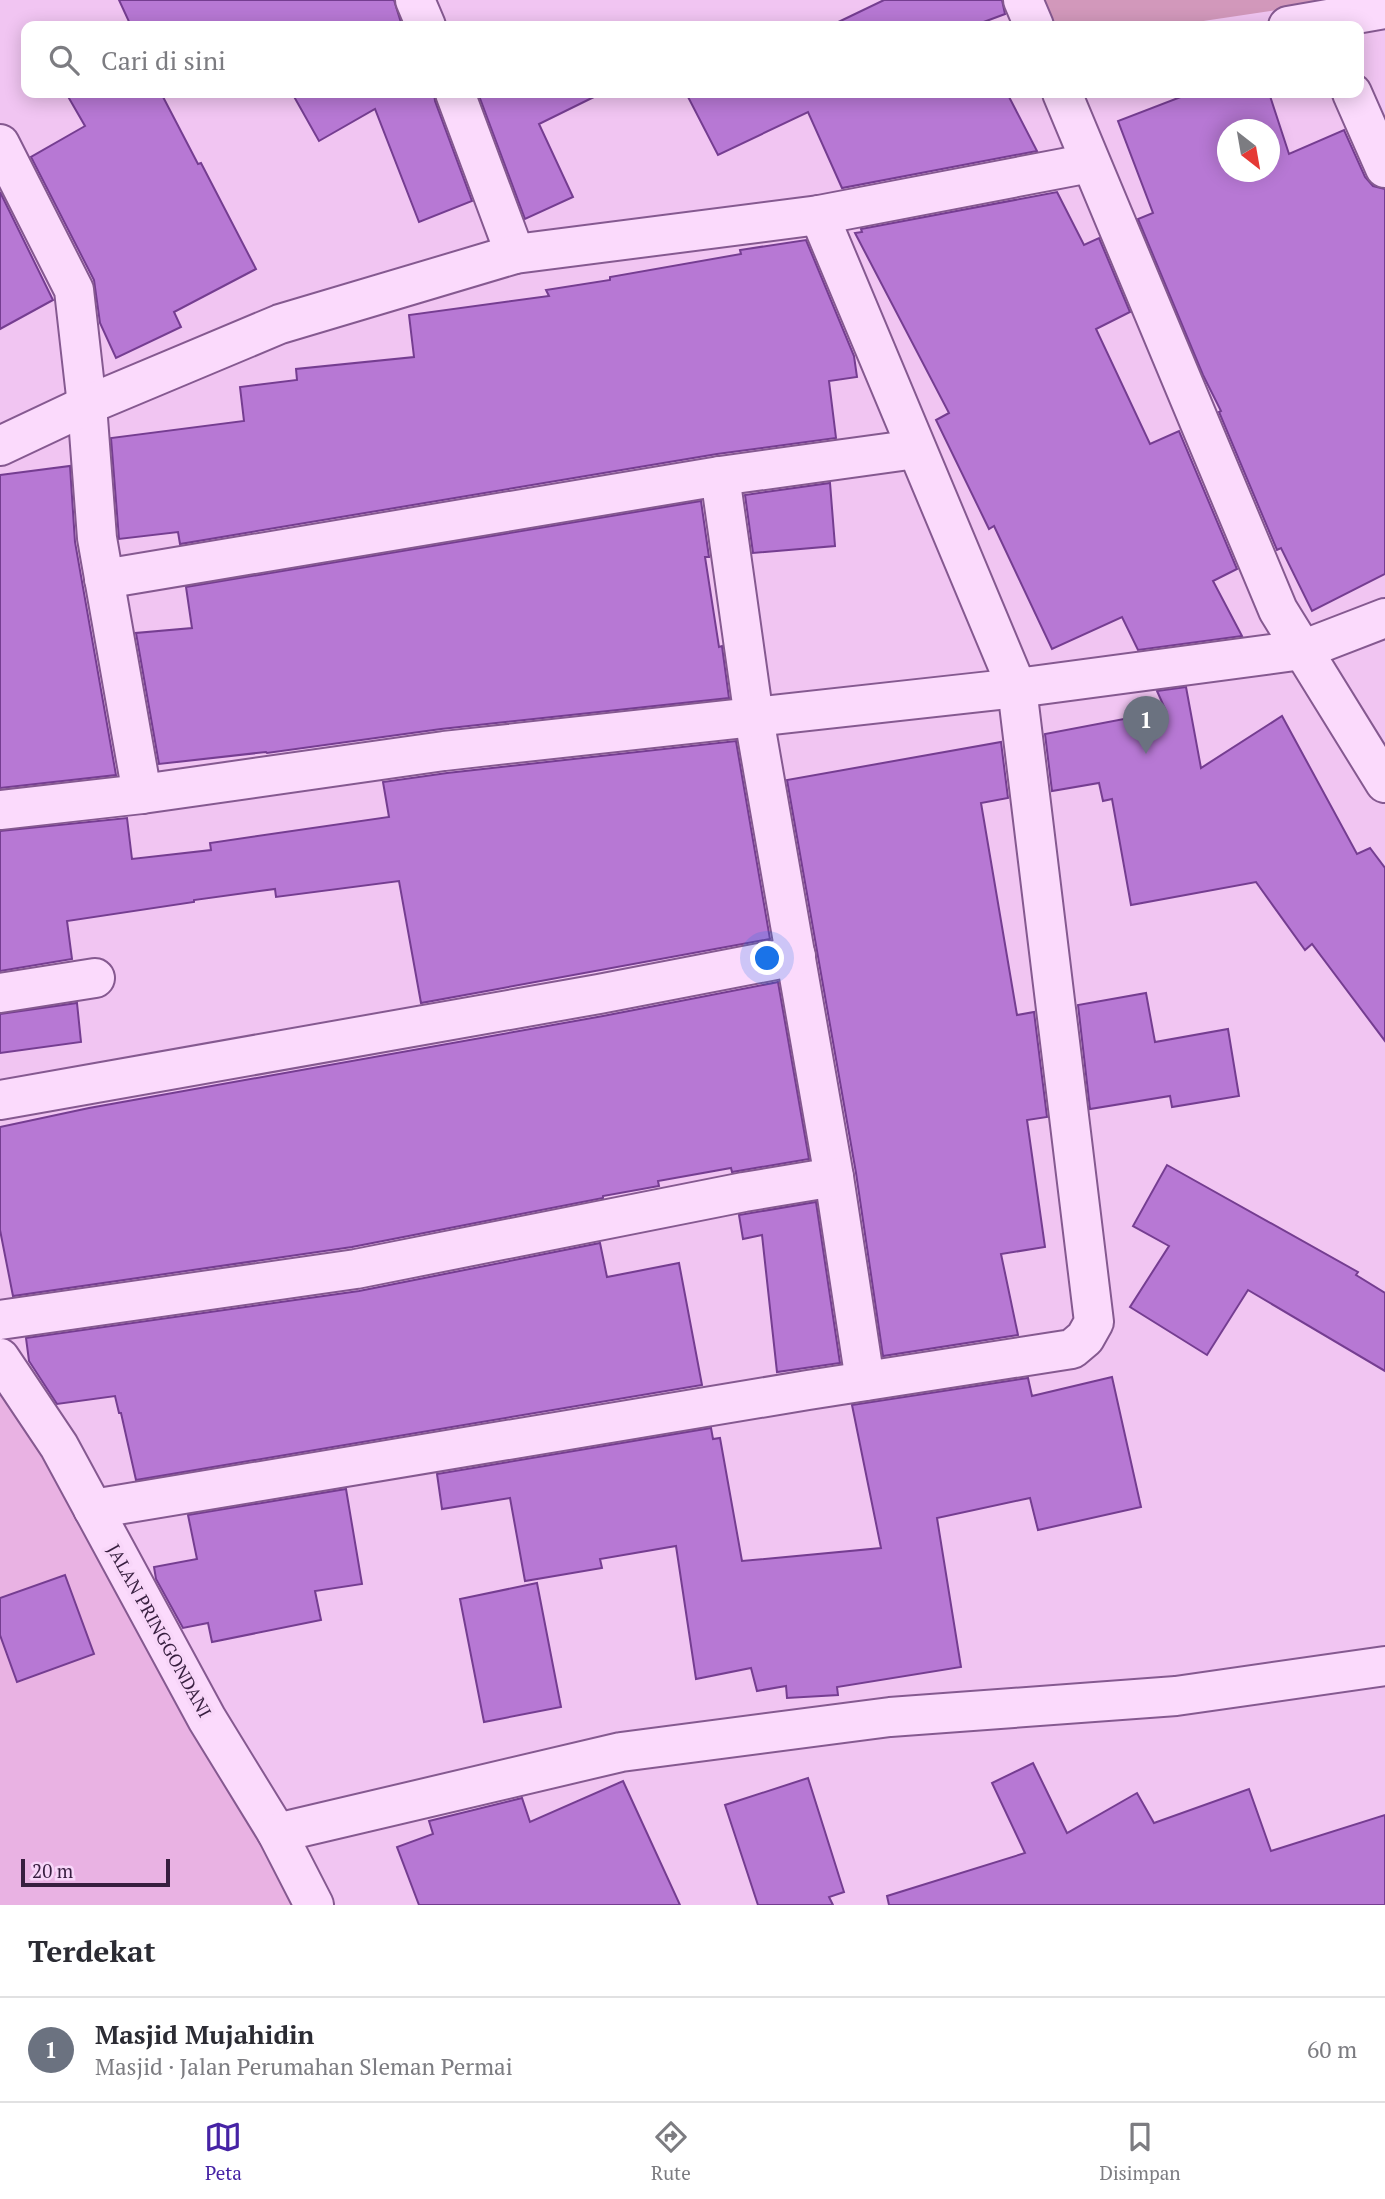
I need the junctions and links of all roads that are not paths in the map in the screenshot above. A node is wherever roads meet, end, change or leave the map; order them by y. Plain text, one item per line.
1 (415, 0) edge
2 (1023, 0) edge
3 (1385, 9) edge
4 (424, 21) edge
5 (1032, 21) edge
6 (1326, 21) edge
7 (457, 98) edge
8 (1064, 98) edge
9 (1354, 98) edge
10 (0, 144) edge
11 (1090, 163) junction
12 (1385, 169) edge
13 (820, 215) junction
14 (515, 254) junction
15 (87, 405) junction
16 (0, 446) edge
17 (916, 449) junction
18 (720, 475) junction
19 (104, 579) junction
20 (1385, 618) edge
21 (1302, 650) junction
22 (1017, 688) junction
23 (754, 718) junction
24 (1385, 783) edge
25 (142, 794) junction
26 (0, 810) edge
27 (796, 956) junction
28 (95, 978) dead end
29 (0, 993) edge
30 (0, 1100) edge
31 (834, 1177) junction
32 (0, 1320) edge
33 (0, 1358) edge
34 (865, 1381) junction
35 (93, 1509) junction
36 (1385, 1666) edge
37 (277, 1833) junction
38 (314, 1905) edge

1 - 4 street
2 - 5 street
3 - 6 street
7 - 14 street
8 - 11 street
9 - 12 street
10 - 15 street
11 - 13 street
11 - 21 street
13 - 14 street
13 - 17 street
14 - 15 street
15 - 16 street
15 - 19 street
17 - 18 street
17 - 22 street
18 - 19 street
18 - 23 street
19 - 25 street
20 - 21 street
21 - 22 street
21 - 24 street
22 - 23 street
22 - 34 street
23 - 25 street
23 - 27 street
25 - 26 street
27 - 30 street
27 - 31 street
28 - 29 street
31 - 32 street
31 - 34 street
33 - 35 street, JALAN PRINGGONDANI
34 - 35 street
35 - 37 street, JALAN PRINGGONDANI
36 - 37 street
37 - 38 street, JALAN PRINGGONDANI

